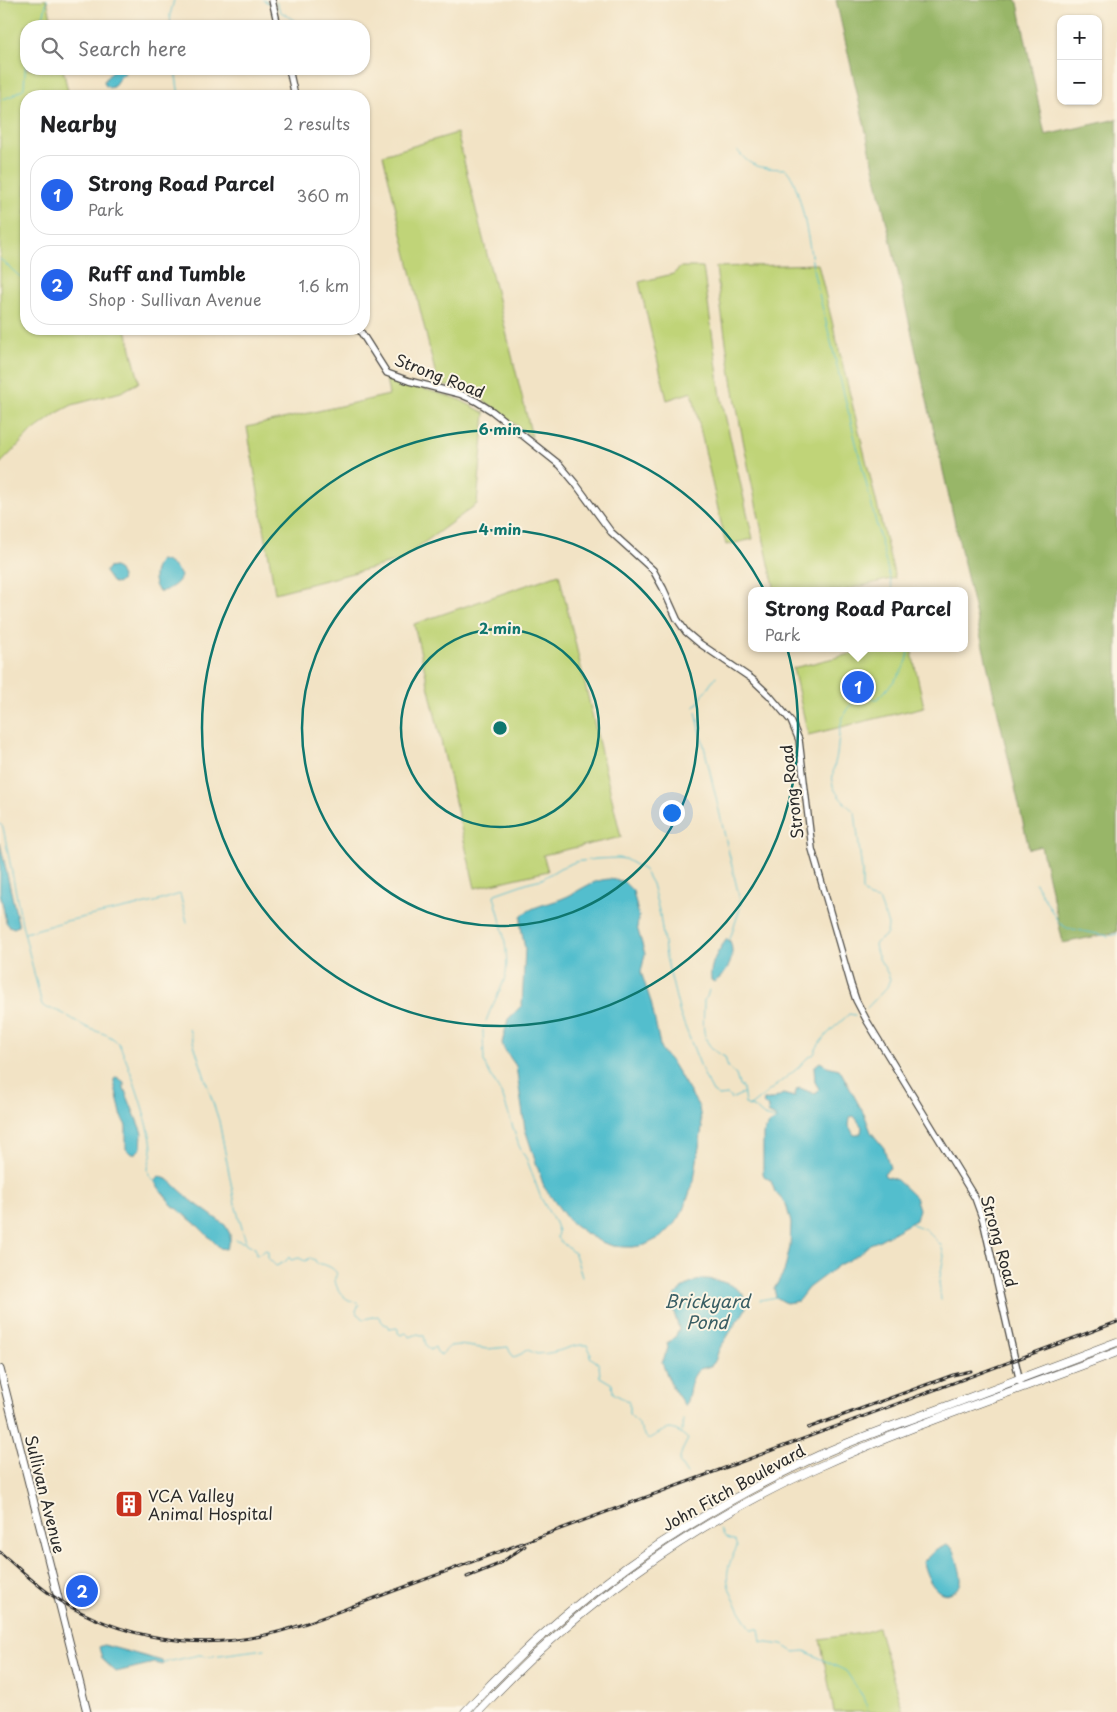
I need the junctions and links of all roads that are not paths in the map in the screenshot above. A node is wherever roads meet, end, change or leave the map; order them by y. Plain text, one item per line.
1 (272, 0) edge
2 (277, 20) edge
3 (290, 75) edge
4 (294, 90) edge
5 (362, 335) edge
6 (1117, 1342) edge
7 (1117, 1352) edge
8 (0, 1370) edge
9 (1019, 1379) junction
10 (1022, 1388) junction
11 (773, 1478) junction
12 (778, 1487) junction
13 (613, 1578) junction
14 (619, 1585) junction
15 (566, 1615) junction
16 (572, 1622) junction
17 (87, 1712) edge
18 (465, 1712) edge
19 (478, 1712) edge

1 - 2 street
3 - 4 street
5 - 9 street, Strong Road
6 - 9 highway, John Fitch Boulevard
7 - 10 highway, John Fitch Boulevard
8 - 17 main road, Sullivan Avenue
9 - 10 street, Strong Road
9 - 11 highway, John Fitch Boulevard
10 - 12 highway, John Fitch Boulevard
11 - 12 highway
11 - 13 highway, John Fitch Boulevard
12 - 14 highway, John Fitch Boulevard
13 - 14 highway
13 - 15 highway, John Fitch Boulevard
14 - 16 highway, John Fitch Boulevard
15 - 16 highway
15 - 18 highway, John Fitch Boulevard
16 - 19 highway, John Fitch Boulevard

